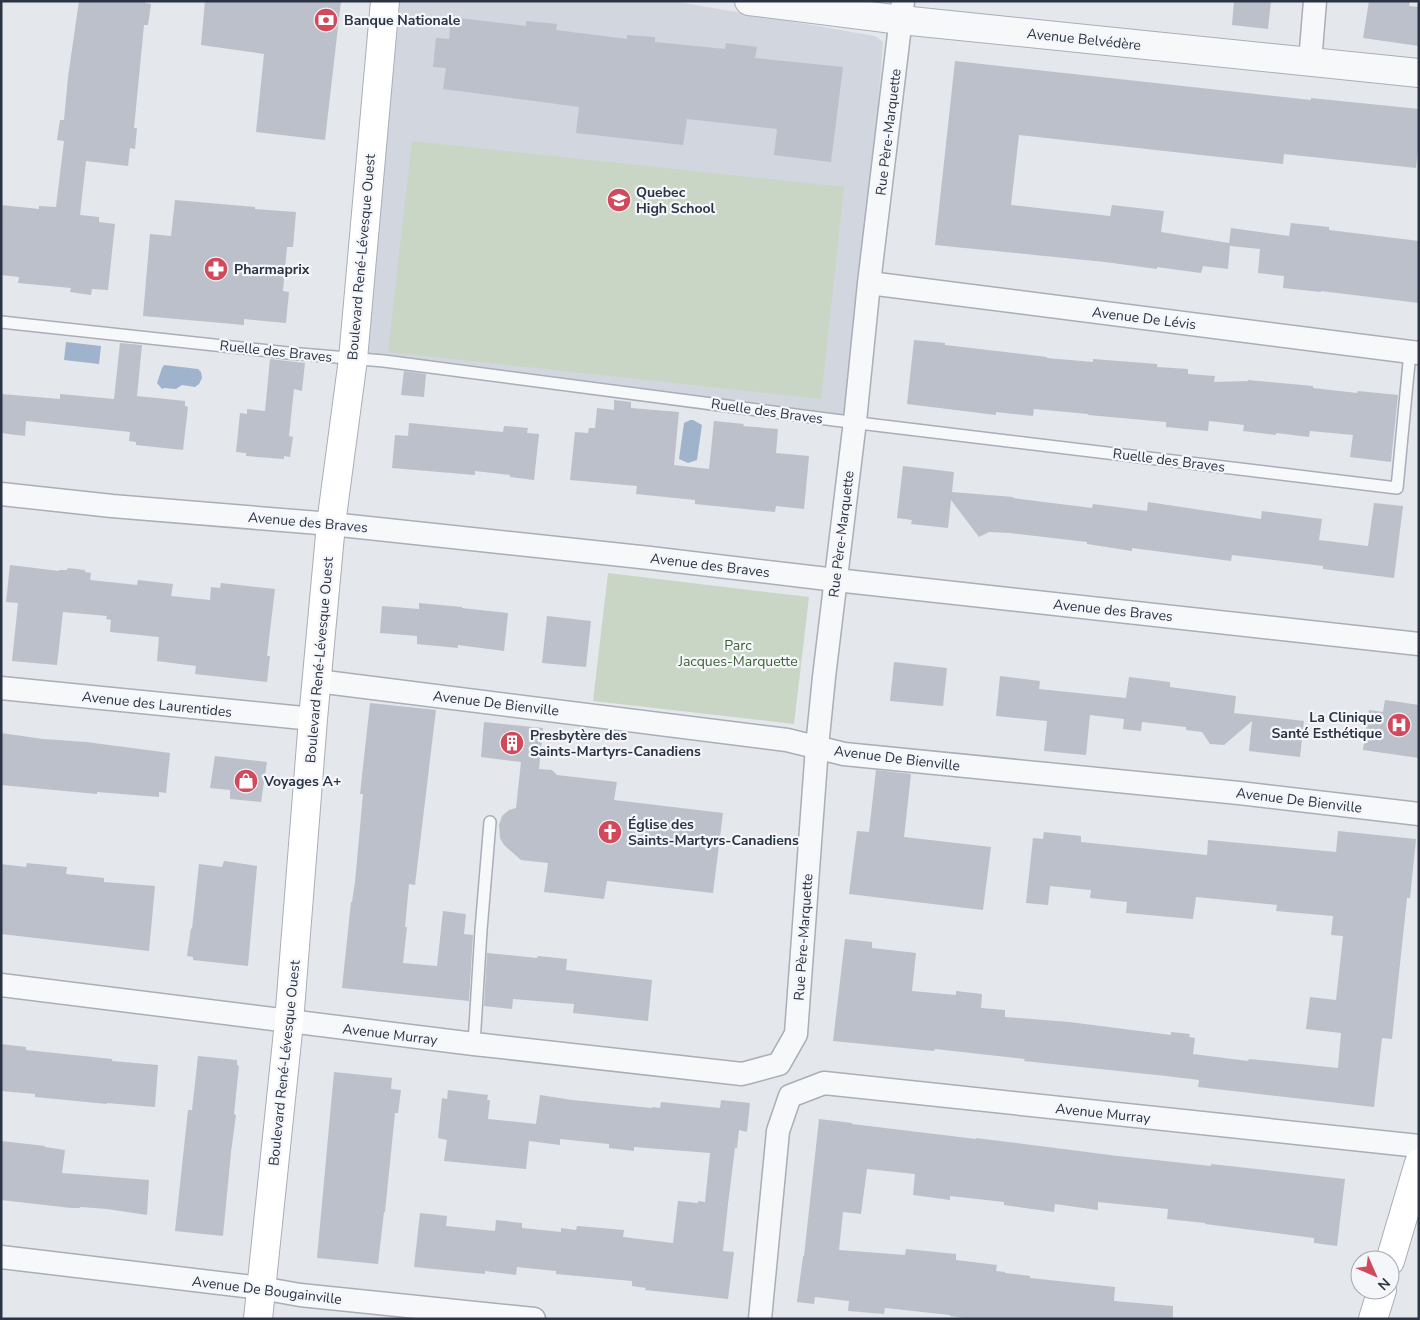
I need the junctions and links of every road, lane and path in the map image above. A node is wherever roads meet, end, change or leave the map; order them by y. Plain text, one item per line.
1 (384, 1) edge
2 (749, 1) edge
3 (1315, 1) edge
4 (902, 11) edge
5 (1310, 62) junction
6 (1419, 73) edge
7 (869, 283) junction
8 (1, 322) edge
9 (1414, 353) edge
10 (353, 358) junction
11 (855, 422) junction
12 (1, 494) edge
13 (331, 524) junction
14 (836, 580) junction
15 (1419, 644) edge
16 (317, 681) junction
17 (1, 688) edge
18 (313, 719) junction
19 (817, 747) junction
20 (1419, 814) edge
21 (490, 822) dead end
22 (1, 985) edge
23 (289, 1022) junction
24 (474, 1044) junction
25 (779, 1064) joint
26 (1419, 1146) edge
27 (1419, 1162) edge
28 (1393, 1250) edge
29 (1, 1256) edge
30 (261, 1288) junction
31 (1379, 1300) edge
32 (258, 1319) edge
33 (534, 1319) edge
34 (760, 1319) edge
35 (1373, 1319) edge

1 - 10 main road, Boulevard René-Lévesque Ouest
2 - 4 street, Avenue Belvédère
3 - 5 street
4 - 5 street, Avenue Belvédère
4 - 7 street, Rue Père-Marquette
5 - 6 street, Avenue Belvédère
7 - 9 street, Avenue De Lévis
7 - 11 street, Rue Père-Marquette
8 - 10 lane, Ruelle des Braves
9 - 11 lane, Ruelle des Braves
10 - 11 lane, Ruelle des Braves
10 - 13 main road, Boulevard René-Lévesque Ouest
11 - 14 street, Rue Père-Marquette
12 - 13 street, Avenue des Braves
13 - 14 street, Avenue des Braves
13 - 16 main road, Boulevard René-Lévesque Ouest
14 - 15 street, Avenue des Braves
14 - 19 street, Rue Père-Marquette
16 - 18 main road, Boulevard René-Lévesque Ouest
16 - 19 street, Avenue De Bienville
17 - 18 street, Avenue des Laurentides
18 - 23 main road, Boulevard René-Lévesque Ouest
19 - 20 street, Avenue De Bienville
19 - 25 street, Rue Père-Marquette
21 - 24 lane
22 - 23 street, Avenue Murray
23 - 24 street, Avenue Murray
23 - 30 main road, Boulevard René-Lévesque Ouest
24 - 25 street, Avenue Murray
26 - 34 street, Avenue Murray
27 - 28 main road
29 - 30 street, Avenue De Bougainville
30 - 32 main road, Boulevard René-Lévesque Ouest
30 - 33 street, Avenue De Bougainville
31 - 35 main road

